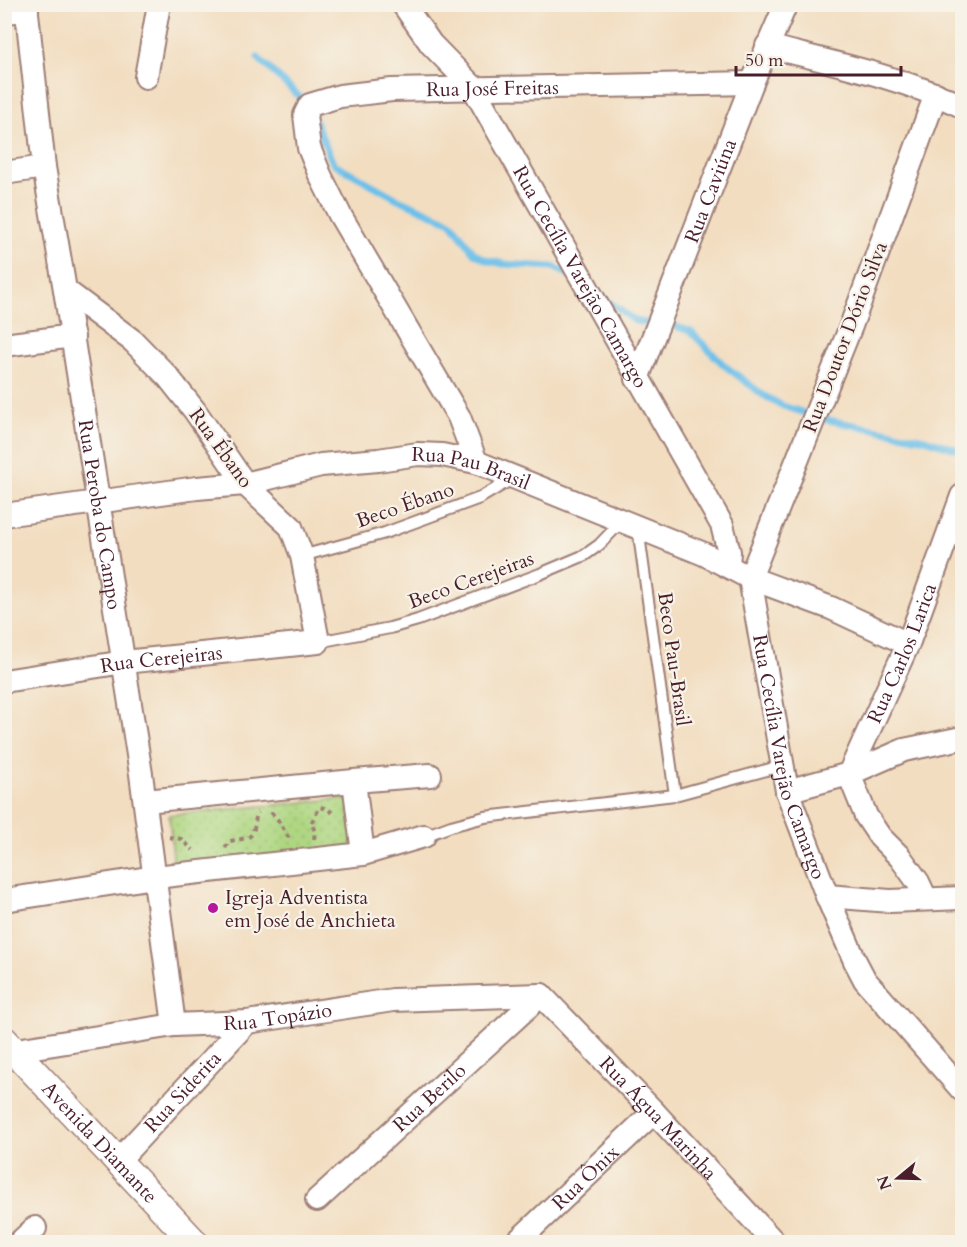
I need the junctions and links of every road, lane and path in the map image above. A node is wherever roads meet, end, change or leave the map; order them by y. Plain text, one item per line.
1 (159, 4) edge
2 (403, 4) edge
3 (786, 4) edge
4 (19, 9) edge
5 (767, 46) junction
6 (146, 77) dead end
7 (752, 83) junction
8 (473, 87) junction
9 (936, 94) junction
10 (963, 106) edge
11 (44, 167) junction
12 (4, 173) edge
13 (65, 290) junction
14 (73, 336) junction
15 (4, 345) edge
16 (637, 379) junction
17 (476, 462) junction
18 (514, 477) junction
19 (244, 484) junction
20 (963, 496) edge
21 (99, 502) junction
22 (4, 516) edge
23 (629, 525) junction
24 (302, 556) junction
25 (728, 566) junction
26 (750, 578) junction
27 (318, 642) junction
28 (908, 644) junction
29 (124, 662) junction
30 (4, 681) edge
31 (963, 738) edge
32 (782, 766) junction
33 (849, 774) junction
34 (430, 775) dead end
35 (354, 781) junction
36 (787, 791) junction
37 (675, 795) junction
38 (145, 801) junction
39 (359, 819) junction
40 (424, 836) joint
41 (151, 839) junction
42 (292, 843) dead end
43 (308, 843) dead end
44 (223, 852) dead end
45 (196, 854) dead end
46 (363, 854) junction
47 (155, 877) junction
48 (826, 896) junction
49 (963, 898) edge
50 (926, 899) junction
51 (4, 900) edge
52 (541, 995) junction
53 (247, 1022) junction
54 (174, 1025) junction
55 (10, 1045) edge
56 (963, 1090) edge
57 (654, 1112) junction
58 (117, 1162) junction
59 (317, 1200) dead end
60 (765, 1239) edge
61 (194, 1242) edge
62 (517, 1242) edge

1 - 6 street
2 - 8 street, Rua Cecília Varejão Camargo
3 - 5 street, Rua Caviúna
4 - 11 street, Rua Peroba do Campo
5 - 7 street, Rua Caviúna
5 - 9 street
7 - 8 street, Rua José Freitas
7 - 16 street, Rua Caviúna
8 - 16 street, Rua Cecília Varejão Camargo
8 - 17 street, Rua José Freitas
9 - 10 street
9 - 26 street, Rua Doutor Dório Silva
11 - 12 street
11 - 13 street, Rua Peroba do Campo
13 - 14 street, Rua Peroba do Campo
13 - 19 street, Rua Ébano
14 - 15 street
14 - 21 street, Rua Peroba do Campo
16 - 25 street, Rua Cecília Varejão Camargo
17 - 18 street, Rua Pau Brasil
17 - 19 street, Rua Pau Brasil
18 - 23 street, Rua Pau Brasil
18 - 24 lane, Beco Ébano
19 - 21 street, Rua Pau Brasil
19 - 24 street, Rua Ébano
20 - 28 street, Rua Carlos Larica
21 - 22 street, Rua Pau Brasil
21 - 29 street, Rua Peroba do Campo
23 - 25 street, Rua Pau Brasil
23 - 27 lane, Beco Cerejeiras
23 - 37 lane, Beco Pau-Brasil
24 - 27 street, Rua Ébano
25 - 26 street, Rua Pau Brasil
26 - 28 street, Rua Pau Brasil
26 - 32 street, Rua Cecília Varejão Camargo
27 - 29 street, Rua Cerejeiras
28 - 33 street, Rua Carlos Larica
29 - 30 street, Rua Cerejeiras
29 - 38 street, Rua Peroba do Campo
31 - 33 street
32 - 36 street, Rua Cecília Varejão Camargo
32 - 37 lane
33 - 36 street
33 - 50 street
34 - 35 street
35 - 38 street
35 - 39 street
36 - 48 street, Rua Cecília Varejão Camargo
37 - 40 lane
38 - 41 street, Rua Peroba do Campo
39 - 43 path
39 - 46 street
40 - 46 street
41 - 45 path
41 - 47 street, Rua Peroba do Campo
42 - 44 path
46 - 47 street
47 - 51 street
47 - 54 street, Rua Peroba do Campo
48 - 50 street
48 - 56 street, Rua Cecília Varejão Camargo
49 - 50 street
52 - 53 street, Rua Topázio
52 - 57 street, Rua Água Marinha
52 - 59 street, Rua Berilo
53 - 54 street, Rua Topázio
53 - 58 street, Rua Siderita
54 - 55 street, Rua Topázio
55 - 58 street, Avenida Diamante
57 - 60 street, Rua Água Marinha
57 - 62 street, Rua Ônix
58 - 61 street, Avenida Diamante

